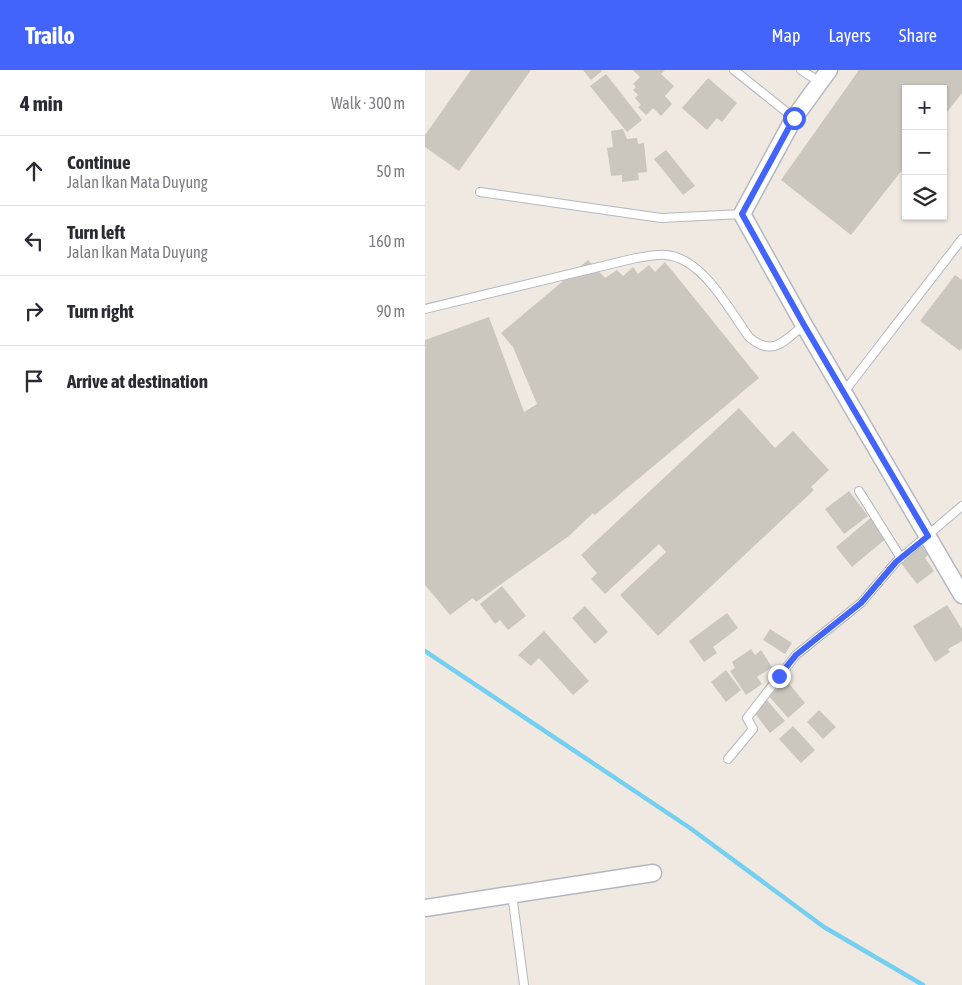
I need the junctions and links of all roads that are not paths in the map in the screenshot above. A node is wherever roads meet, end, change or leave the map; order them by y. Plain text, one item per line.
1 (734, 70) edge
2 (801, 70) edge
3 (825, 76) edge
4 (794, 118) junction
5 (479, 192) dead end
6 (742, 214) junction
7 (962, 239) edge
8 (425, 310) edge
9 (804, 325) junction
10 (844, 392) junction
11 (859, 491) dead end
12 (962, 506) edge
13 (928, 536) junction
14 (901, 558) junction
15 (962, 595) edge
16 (728, 759) dead end
17 (653, 872) dead end
18 (513, 894) junction
19 (425, 908) edge
20 (524, 985) edge

1 - 4 lane
2 - 3 lane
3 - 4 street
4 - 6 street
5 - 6 lane
6 - 9 street
7 - 10 lane
8 - 9 lane
9 - 10 street
10 - 13 street
11 - 14 lane
12 - 13 lane
13 - 14 lane
13 - 15 street
14 - 16 lane
17 - 18 street
18 - 19 street
18 - 20 lane

